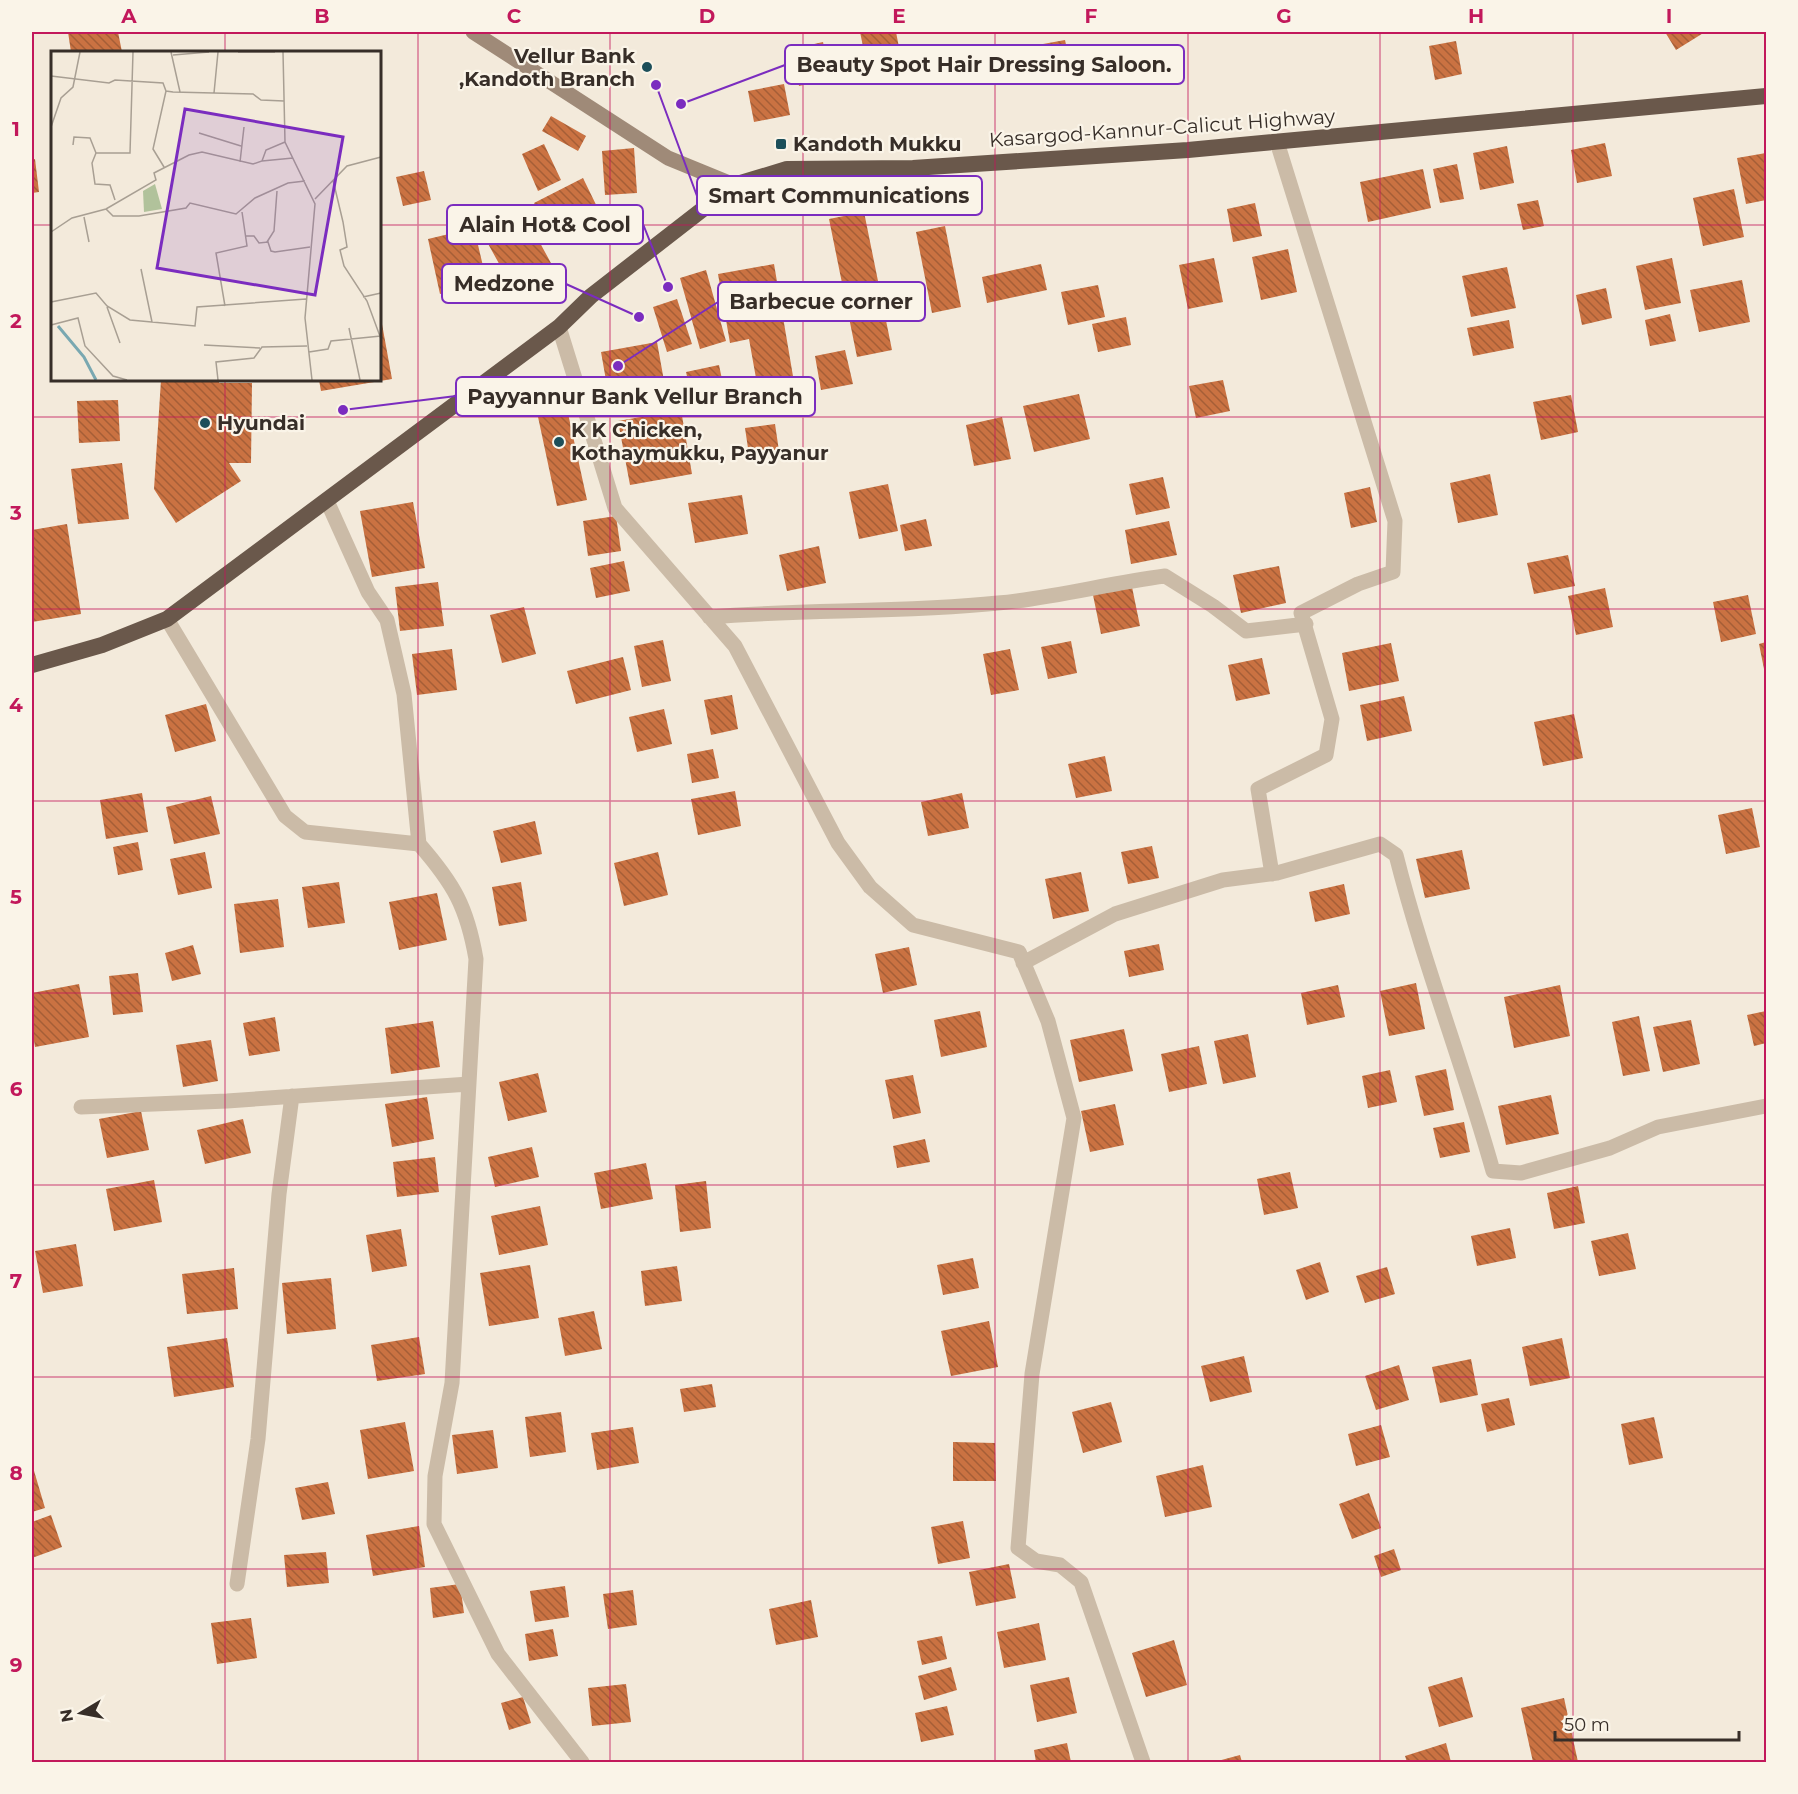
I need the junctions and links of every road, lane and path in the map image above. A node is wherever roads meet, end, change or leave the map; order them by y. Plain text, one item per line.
1 (473, 32) edge
2 (1767, 96) edge
3 (1277, 142) junction
4 (734, 185) junction
5 (559, 327) junction
6 (327, 501) junction
7 (709, 617) junction
8 (167, 619) junction
9 (1306, 624) junction
10 (32, 665) edge
11 (419, 844) junction
12 (1272, 874) junction
13 (1023, 963) junction
14 (469, 1084) junction
15 (292, 1096) junction
16 (1767, 1106) edge
17 (81, 1107) dead end
18 (237, 1584) dead end
19 (582, 1762) edge
20 (1143, 1762) edge

1 - 4 main road
2 - 3 highway, Kasargod-Kannur-Calicut Highway
3 - 4 highway, Kasargod-Kannur-Calicut Highway
3 - 9 street
4 - 5 highway, Kasargod-Kannur-Calicut Highway
5 - 6 highway, Kasargod-Kannur-Calicut Highway
5 - 7 street
6 - 8 highway, Kasargod-Kannur-Calicut Highway
6 - 11 street
7 - 9 street
7 - 13 street
8 - 10 highway, Kasargod-Kannur-Calicut Highway
8 - 11 street
9 - 12 street
11 - 14 street
12 - 13 street
12 - 16 street
13 - 20 street
14 - 15 street
14 - 19 street
15 - 17 street
15 - 18 street

